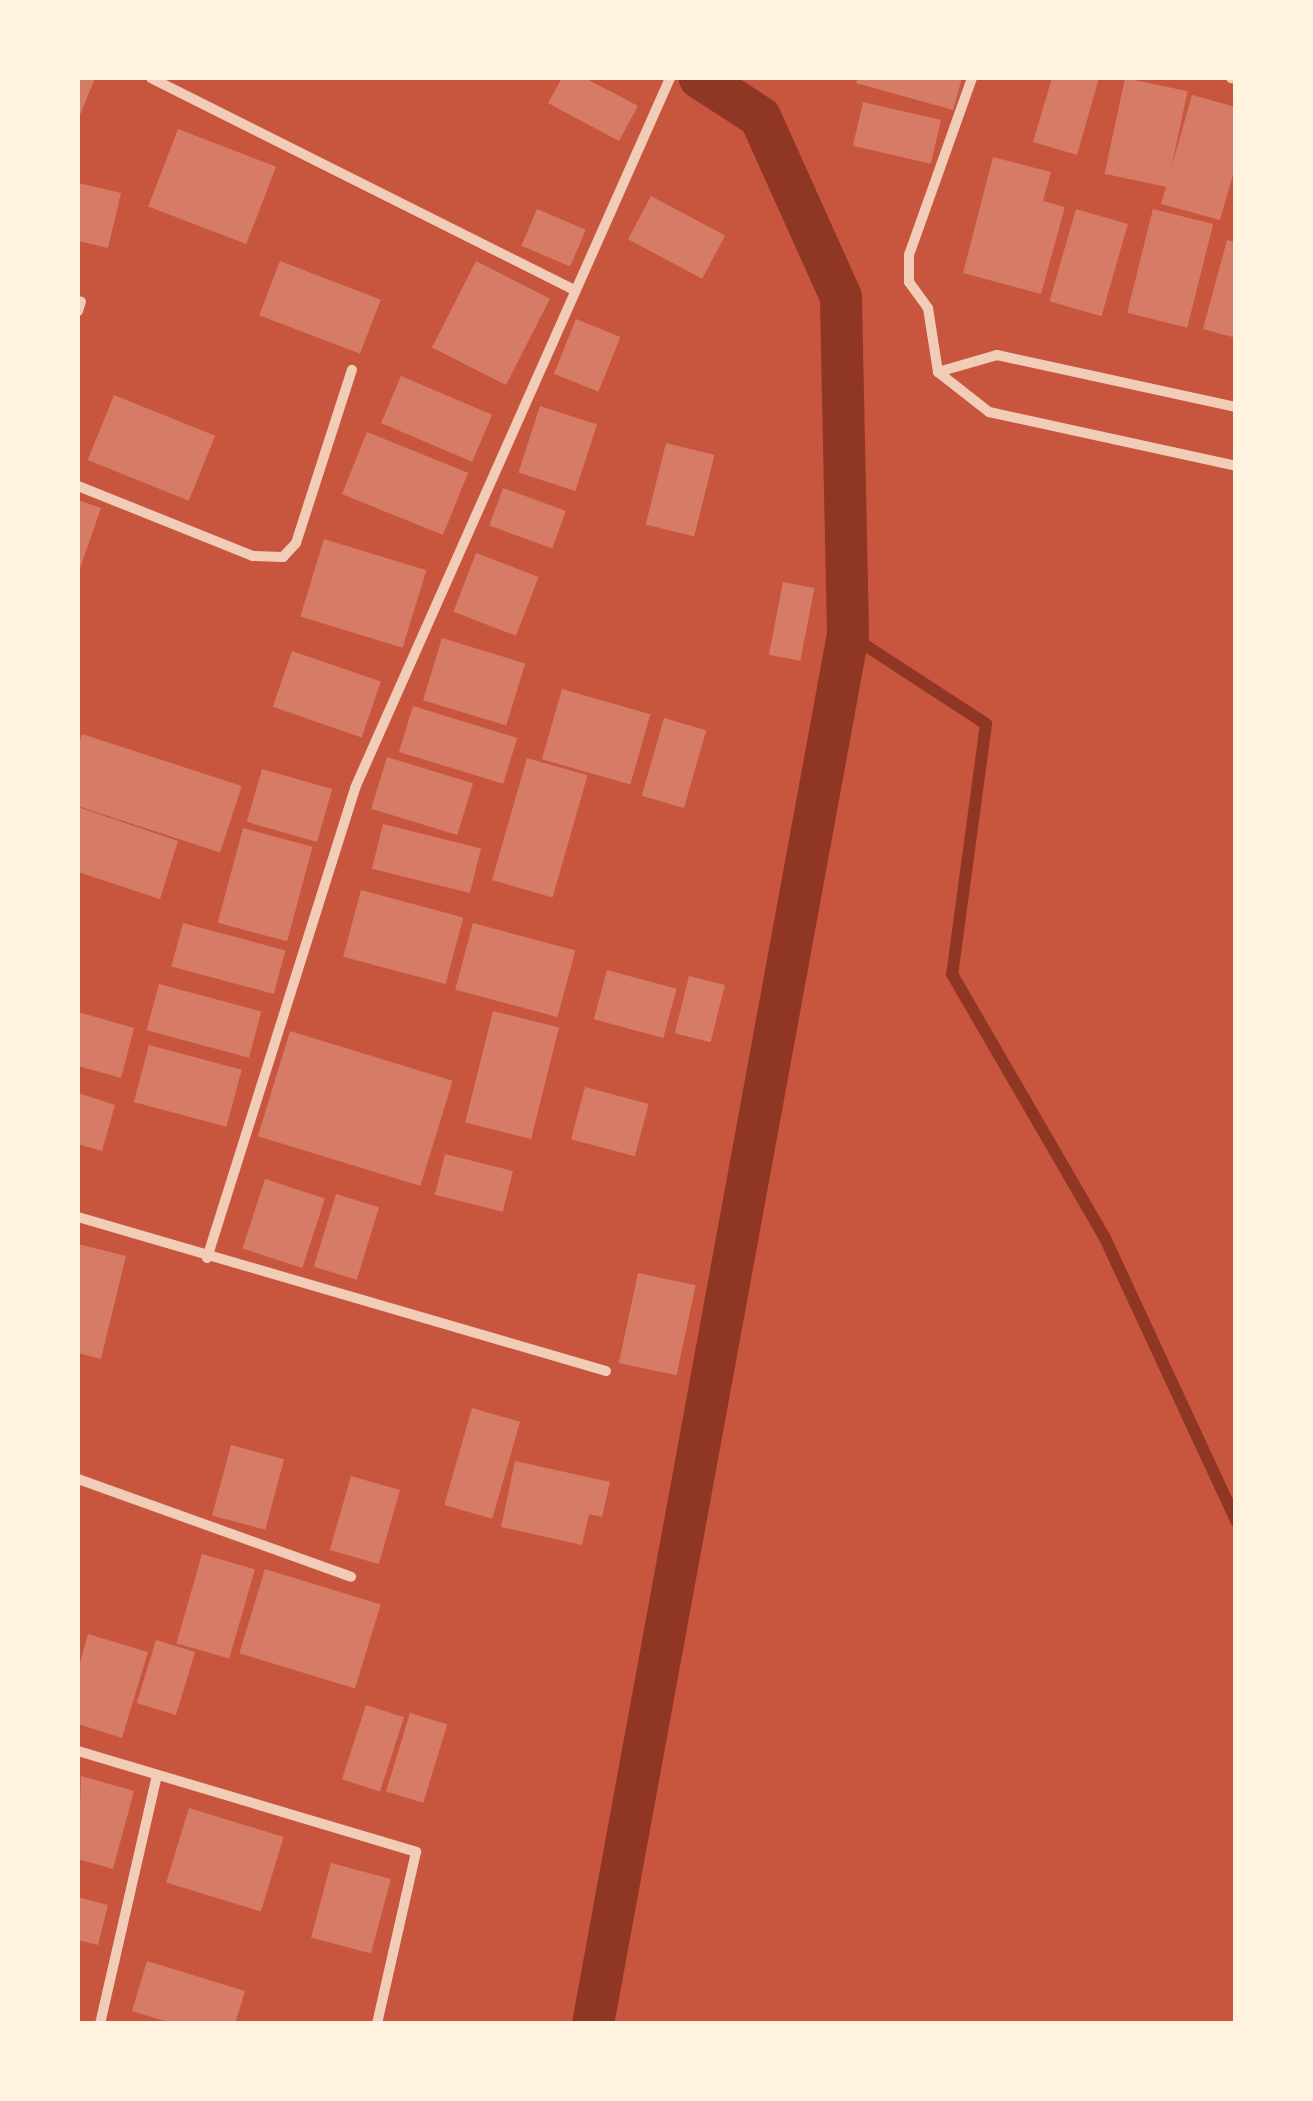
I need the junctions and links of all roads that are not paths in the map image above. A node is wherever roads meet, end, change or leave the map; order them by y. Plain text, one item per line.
1 (151, 78) edge
2 (670, 78) edge
3 (972, 78) edge
4 (575, 290) junction
5 (352, 370) dead end
6 (938, 372) junction
7 (1236, 407) edge
8 (1236, 466) edge
9 (78, 486) edge
10 (78, 1217) edge
11 (208, 1258) junction
12 (606, 1371) dead end
13 (78, 1479) edge
14 (350, 1577) dead end
15 (78, 1751) edge
16 (157, 1774) junction
17 (100, 2024) edge
18 (378, 2024) edge

1 - 4 street
2 - 4 street
3 - 6 street
4 - 11 street
5 - 9 street
6 - 7 street
6 - 8 street
10 - 11 street
11 - 12 street
13 - 14 street
15 - 16 street
16 - 17 street
16 - 18 street

